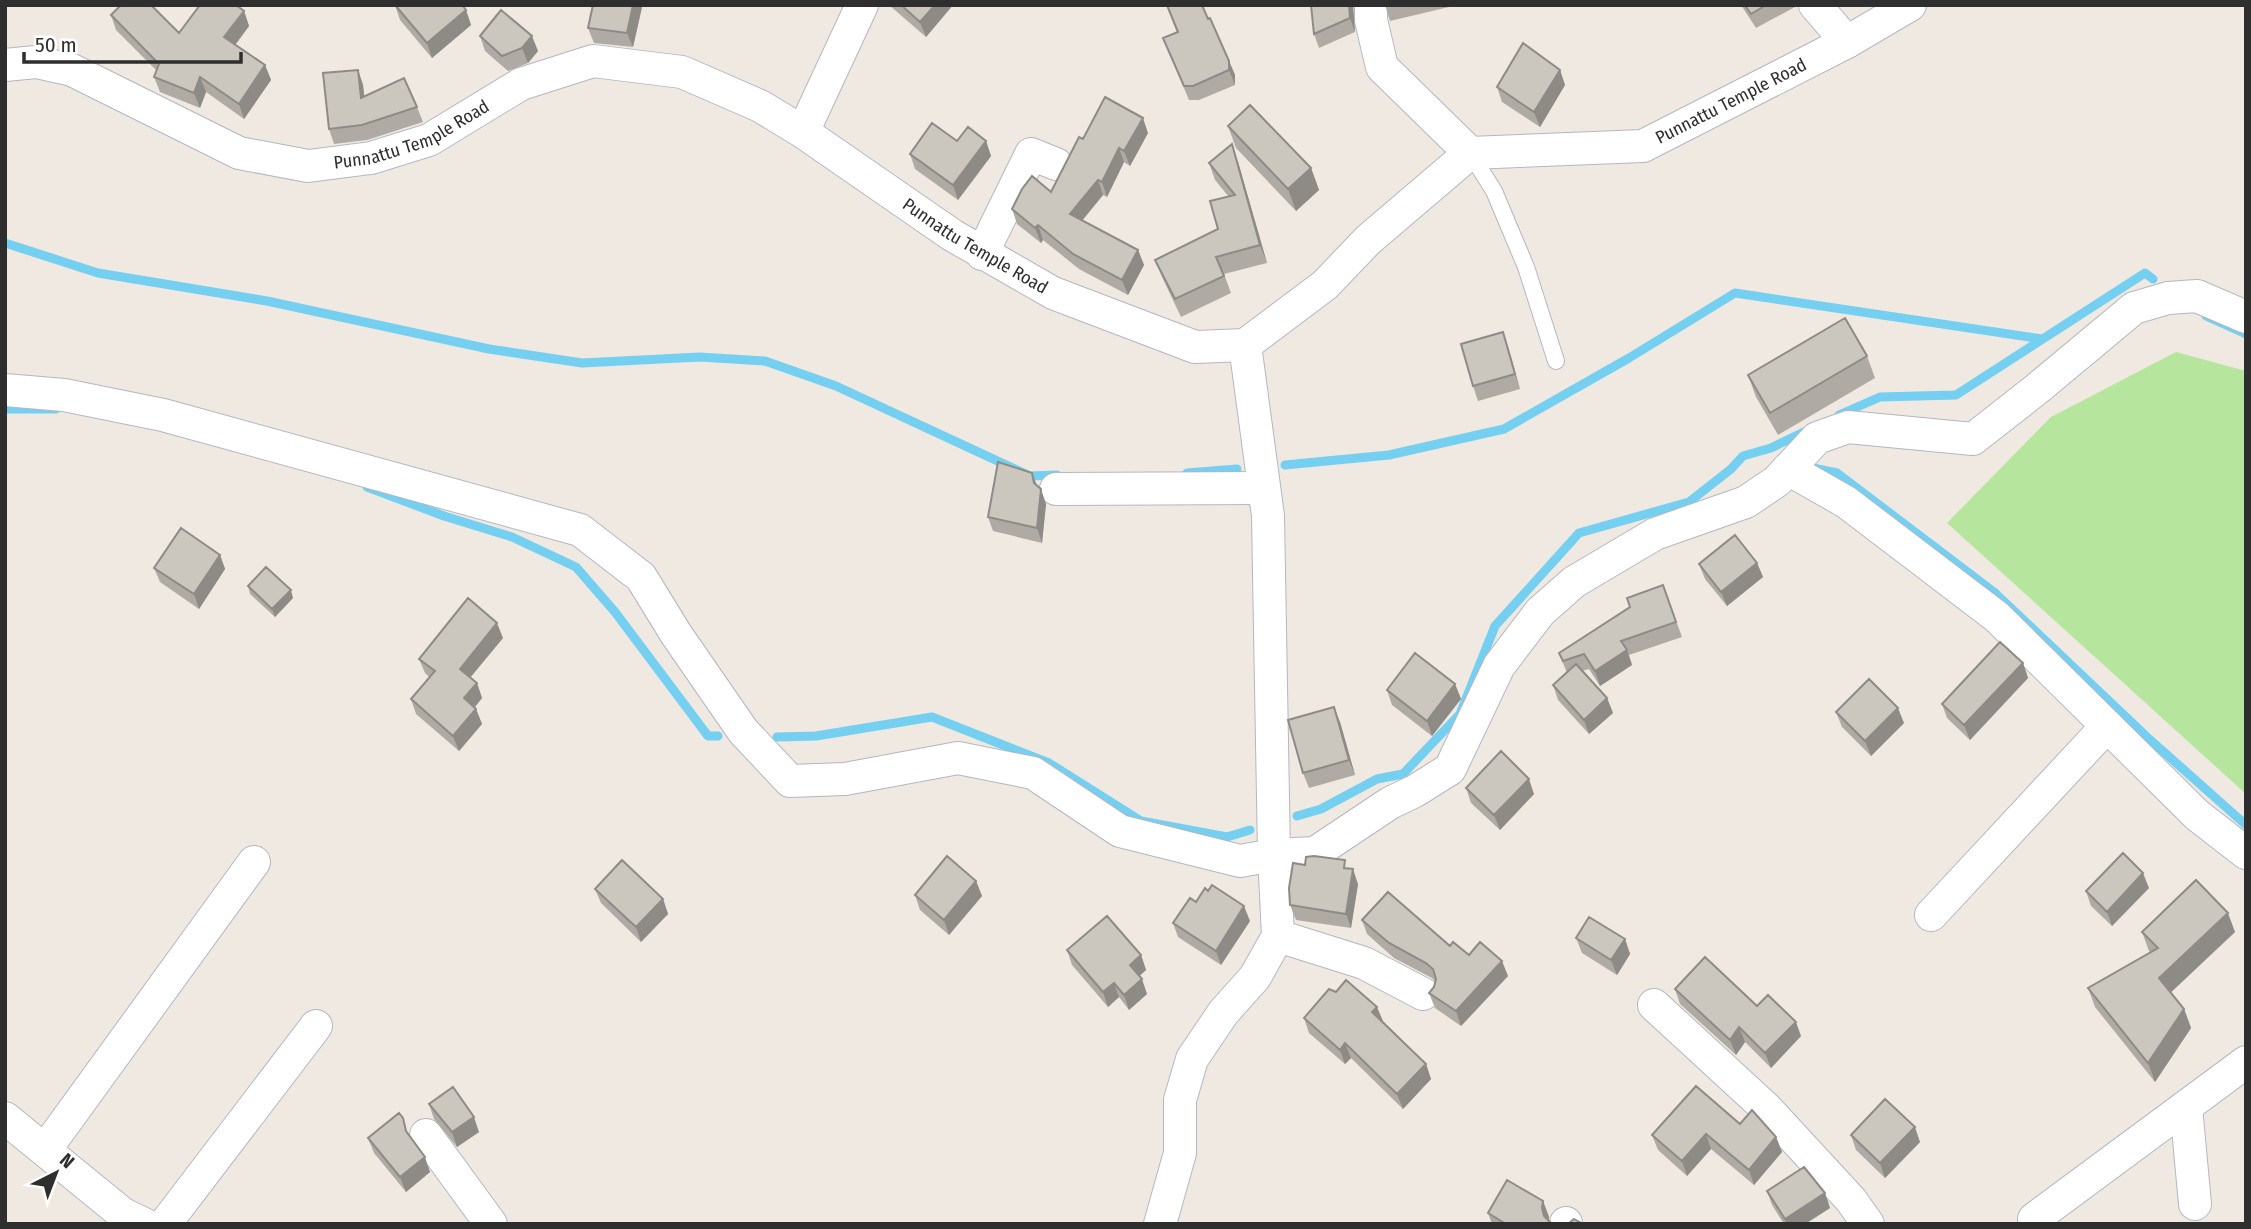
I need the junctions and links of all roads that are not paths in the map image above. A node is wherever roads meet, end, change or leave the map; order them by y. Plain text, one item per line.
1 (862, 5) edge
2 (1371, 5) edge
3 (1815, 5) edge
4 (1910, 5) edge
5 (1847, 42) junction
6 (5, 65) edge
7 (803, 132) junction
8 (1470, 153) junction
9 (1056, 163) dead end
10 (982, 254) junction
11 (2246, 317) edge
12 (1245, 345) junction
13 (1556, 361) dead end
14 (5, 390) edge
15 (1787, 469) junction
16 (1264, 488) junction
17 (1056, 489) dead end
18 (2107, 726) junction
19 (2246, 853) edge
20 (1274, 855) junction
21 (254, 862) dead end
22 (1931, 915) dead end
23 (1278, 936) junction
24 (1423, 994) dead end
25 (1654, 1005) dead end
26 (316, 1026) dead end
27 (2246, 1062) edge
28 (2186, 1107) junction
29 (6, 1119) edge
30 (426, 1135) dead end
31 (45, 1150) junction
32 (2195, 1203) dead end
33 (2034, 1219) dead end
34 (144, 1224) edge
35 (165, 1224) edge
36 (491, 1224) edge
37 (1160, 1224) edge
38 (1868, 1224) edge

1 - 7 street
2 - 8 street
3 - 5 street
4 - 5 street, Punnattu Temple Road
5 - 8 street, Punnattu Temple Road
6 - 7 street, Punnattu Temple Road
7 - 10 street, Punnattu Temple Road
8 - 12 street
8 - 13 lane
9 - 10 street
10 - 12 street, Punnattu Temple Road
11 - 15 street
12 - 16 street
14 - 20 street
15 - 18 street
15 - 20 street
16 - 17 street
16 - 20 street
18 - 19 street
18 - 22 street
20 - 23 street
21 - 31 street
23 - 24 street
23 - 37 street
25 - 38 street
26 - 35 street
27 - 28 street
28 - 32 street
28 - 33 street
29 - 31 street
30 - 36 street
31 - 34 street

